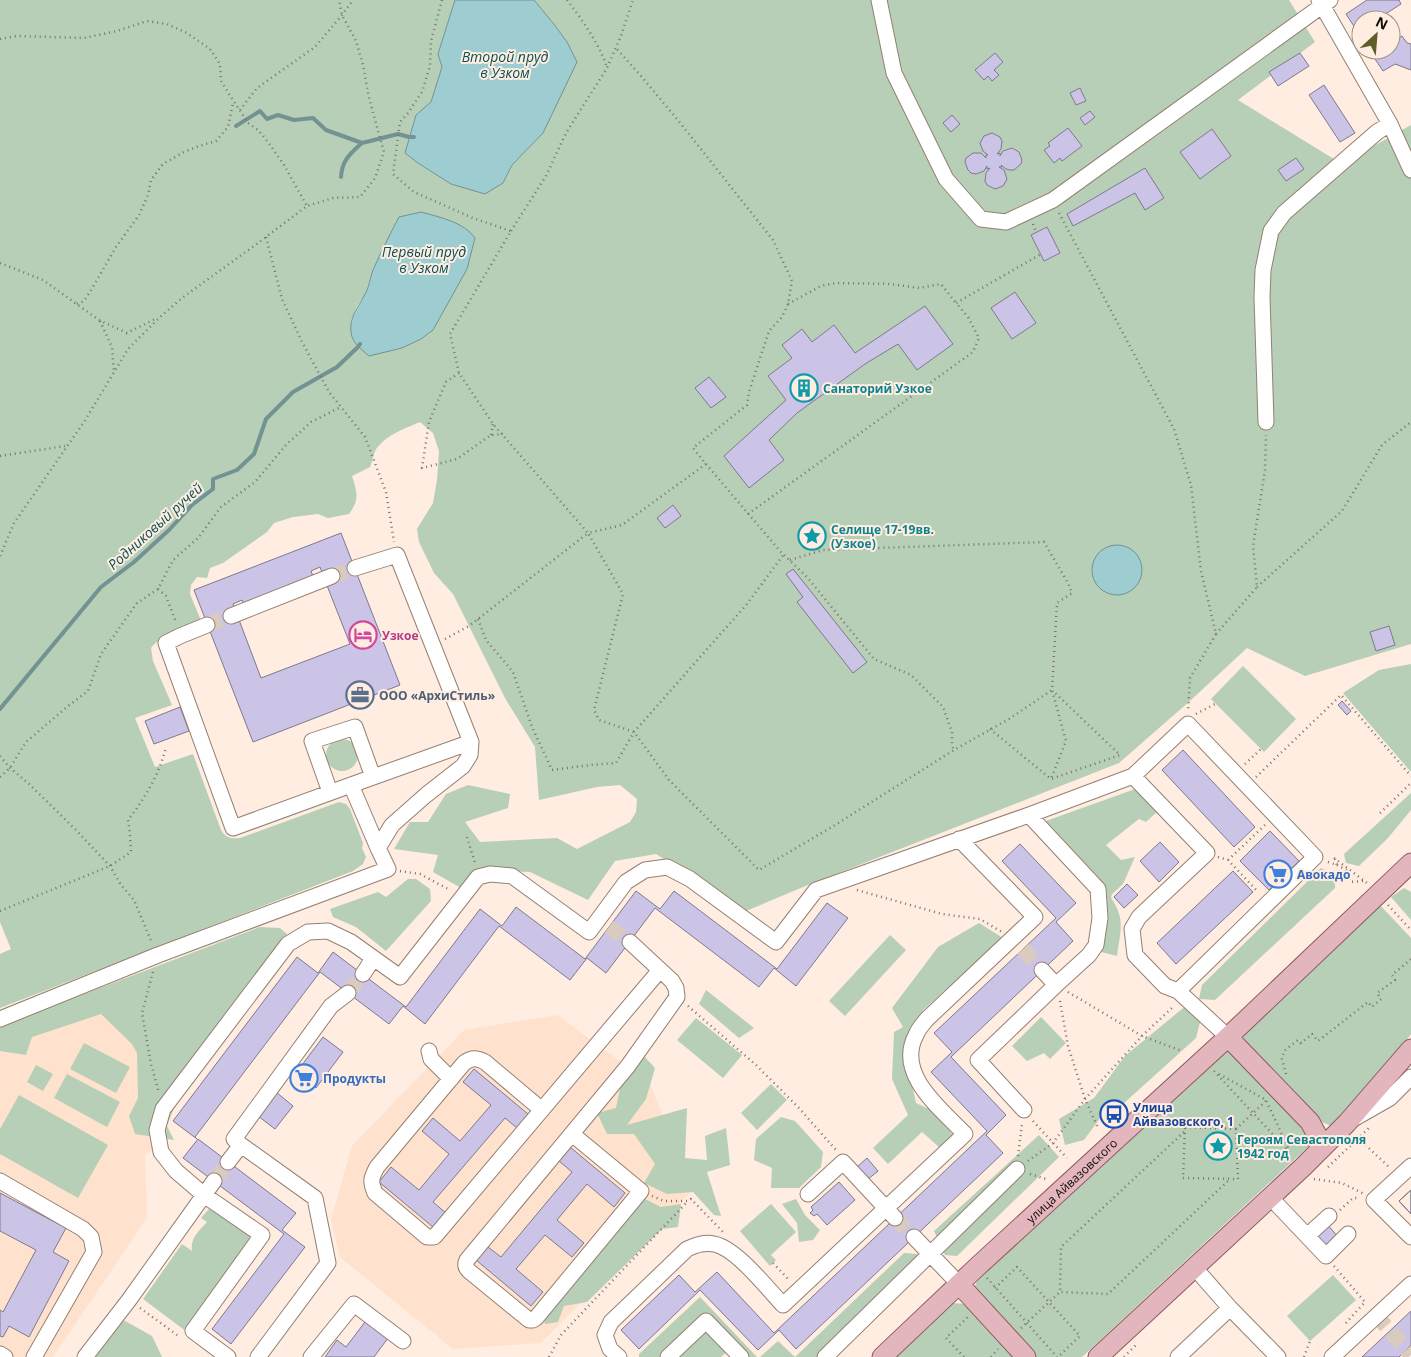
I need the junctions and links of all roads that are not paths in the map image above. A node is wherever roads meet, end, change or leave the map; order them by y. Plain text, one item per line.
1 (879, 0) edge
2 (1324, 2) edge
3 (1390, 124) junction
4 (1411, 170) edge
5 (1266, 422) road end
6 (355, 568) tunnel mouth
7 (332, 576) tunnel mouth
8 (231, 616) tunnel mouth
9 (207, 626) tunnel mouth
10 (471, 742) junction
11 (1133, 776) junction
12 (373, 777) junction
13 (351, 785) junction
14 (330, 792) junction
15 (1029, 815) junction
16 (959, 839) junction
17 (378, 848) junction
18 (1411, 863) edge
19 (630, 942) tunnel mouth
20 (374, 959) junction
21 (660, 970) junction
22 (1042, 970) tunnel mouth
23 (362, 974) tunnel mouth
24 (1056, 984) junction
25 (348, 993) tunnel mouth
26 (1181, 994) junction
27 (0, 1019) edge
28 (1228, 1037) junction
29 (1411, 1049) edge
30 (429, 1051) dead end
31 (1411, 1077) edge
32 (451, 1079) junction
33 (542, 1110) junction
34 (1024, 1110) road end
35 (1347, 1122) junction
36 (572, 1134) junction
37 (241, 1145) junction
38 (1320, 1150) junction
39 (228, 1162) tunnel mouth
40 (1411, 1166) edge
41 (1017, 1169) road end
42 (214, 1181) tunnel mouth
43 (0, 1182) edge
44 (808, 1194) dead end
45 (204, 1195) junction
46 (1270, 1197) junction
47 (891, 1213) junction
48 (1329, 1216) road end
49 (1348, 1234) dead end
50 (1308, 1236) junction
51 (914, 1237) tunnel mouth
52 (1411, 1238) edge
53 (931, 1254) junction
54 (1194, 1267) junction
55 (959, 1284) junction
56 (1411, 1284) edge
57 (1230, 1308) junction
58 (403, 1341) dead end
59 (0, 1354) edge
60 (5, 1357) edge
61 (34, 1357) edge
62 (85, 1357) edge
63 (228, 1357) edge
64 (258, 1357) edge
65 (311, 1357) edge
66 (619, 1357) edge
67 (668, 1357) edge
68 (742, 1357) edge
69 (825, 1357) edge
70 (882, 1357) edge
71 (1026, 1357) edge
72 (1098, 1357) edge
73 (1178, 1357) edge
74 (1278, 1357) edge
75 (1332, 1357) edge

1 - 2 street
2 - 3 street
3 - 4 street
3 - 5 street
6 - 10 street
7 - 8 street
9 - 14 street
10 - 12 street
10 - 17 street
11 - 15 street
11 - 26 street
11 - 26 street
12 - 13 street
12 - 14 street
13 - 14 street
13 - 17 street
15 - 16 street
15 - 24 street
16 - 20 street
16 - 47 street
17 - 27 street
18 - 28 main road, улица Айвазовского
19 - 21 street
20 - 23 street
20 - 45 street
21 - 33 street
21 - 36 street
22 - 24 street
24 - 34 street
25 - 37 street
26 - 28 street
28 - 38 main road
28 - 55 main road, улица Айвазовского
29 - 35 main road
30 - 32 street
31 - 35 street
32 - 33 street
32 - 33 street
35 - 38 main road
36 - 36 street
37 - 39 street
37 - 64 street
38 - 46 main road
40 - 52 street
41 - 53 street
42 - 45 street
43 - 61 street
44 - 47 street
45 - 62 street
45 - 63 street
46 - 50 street
46 - 54 main road
47 - 66 street
48 - 50 street
49 - 50 street
51 - 53 street
53 - 55 street
53 - 69 street
54 - 57 street
54 - 72 main road
55 - 70 main road, улица Айвазовского
55 - 71 main road
56 - 75 street
57 - 73 street
57 - 74 street
58 - 65 street
59 - 60 street
67 - 68 street

